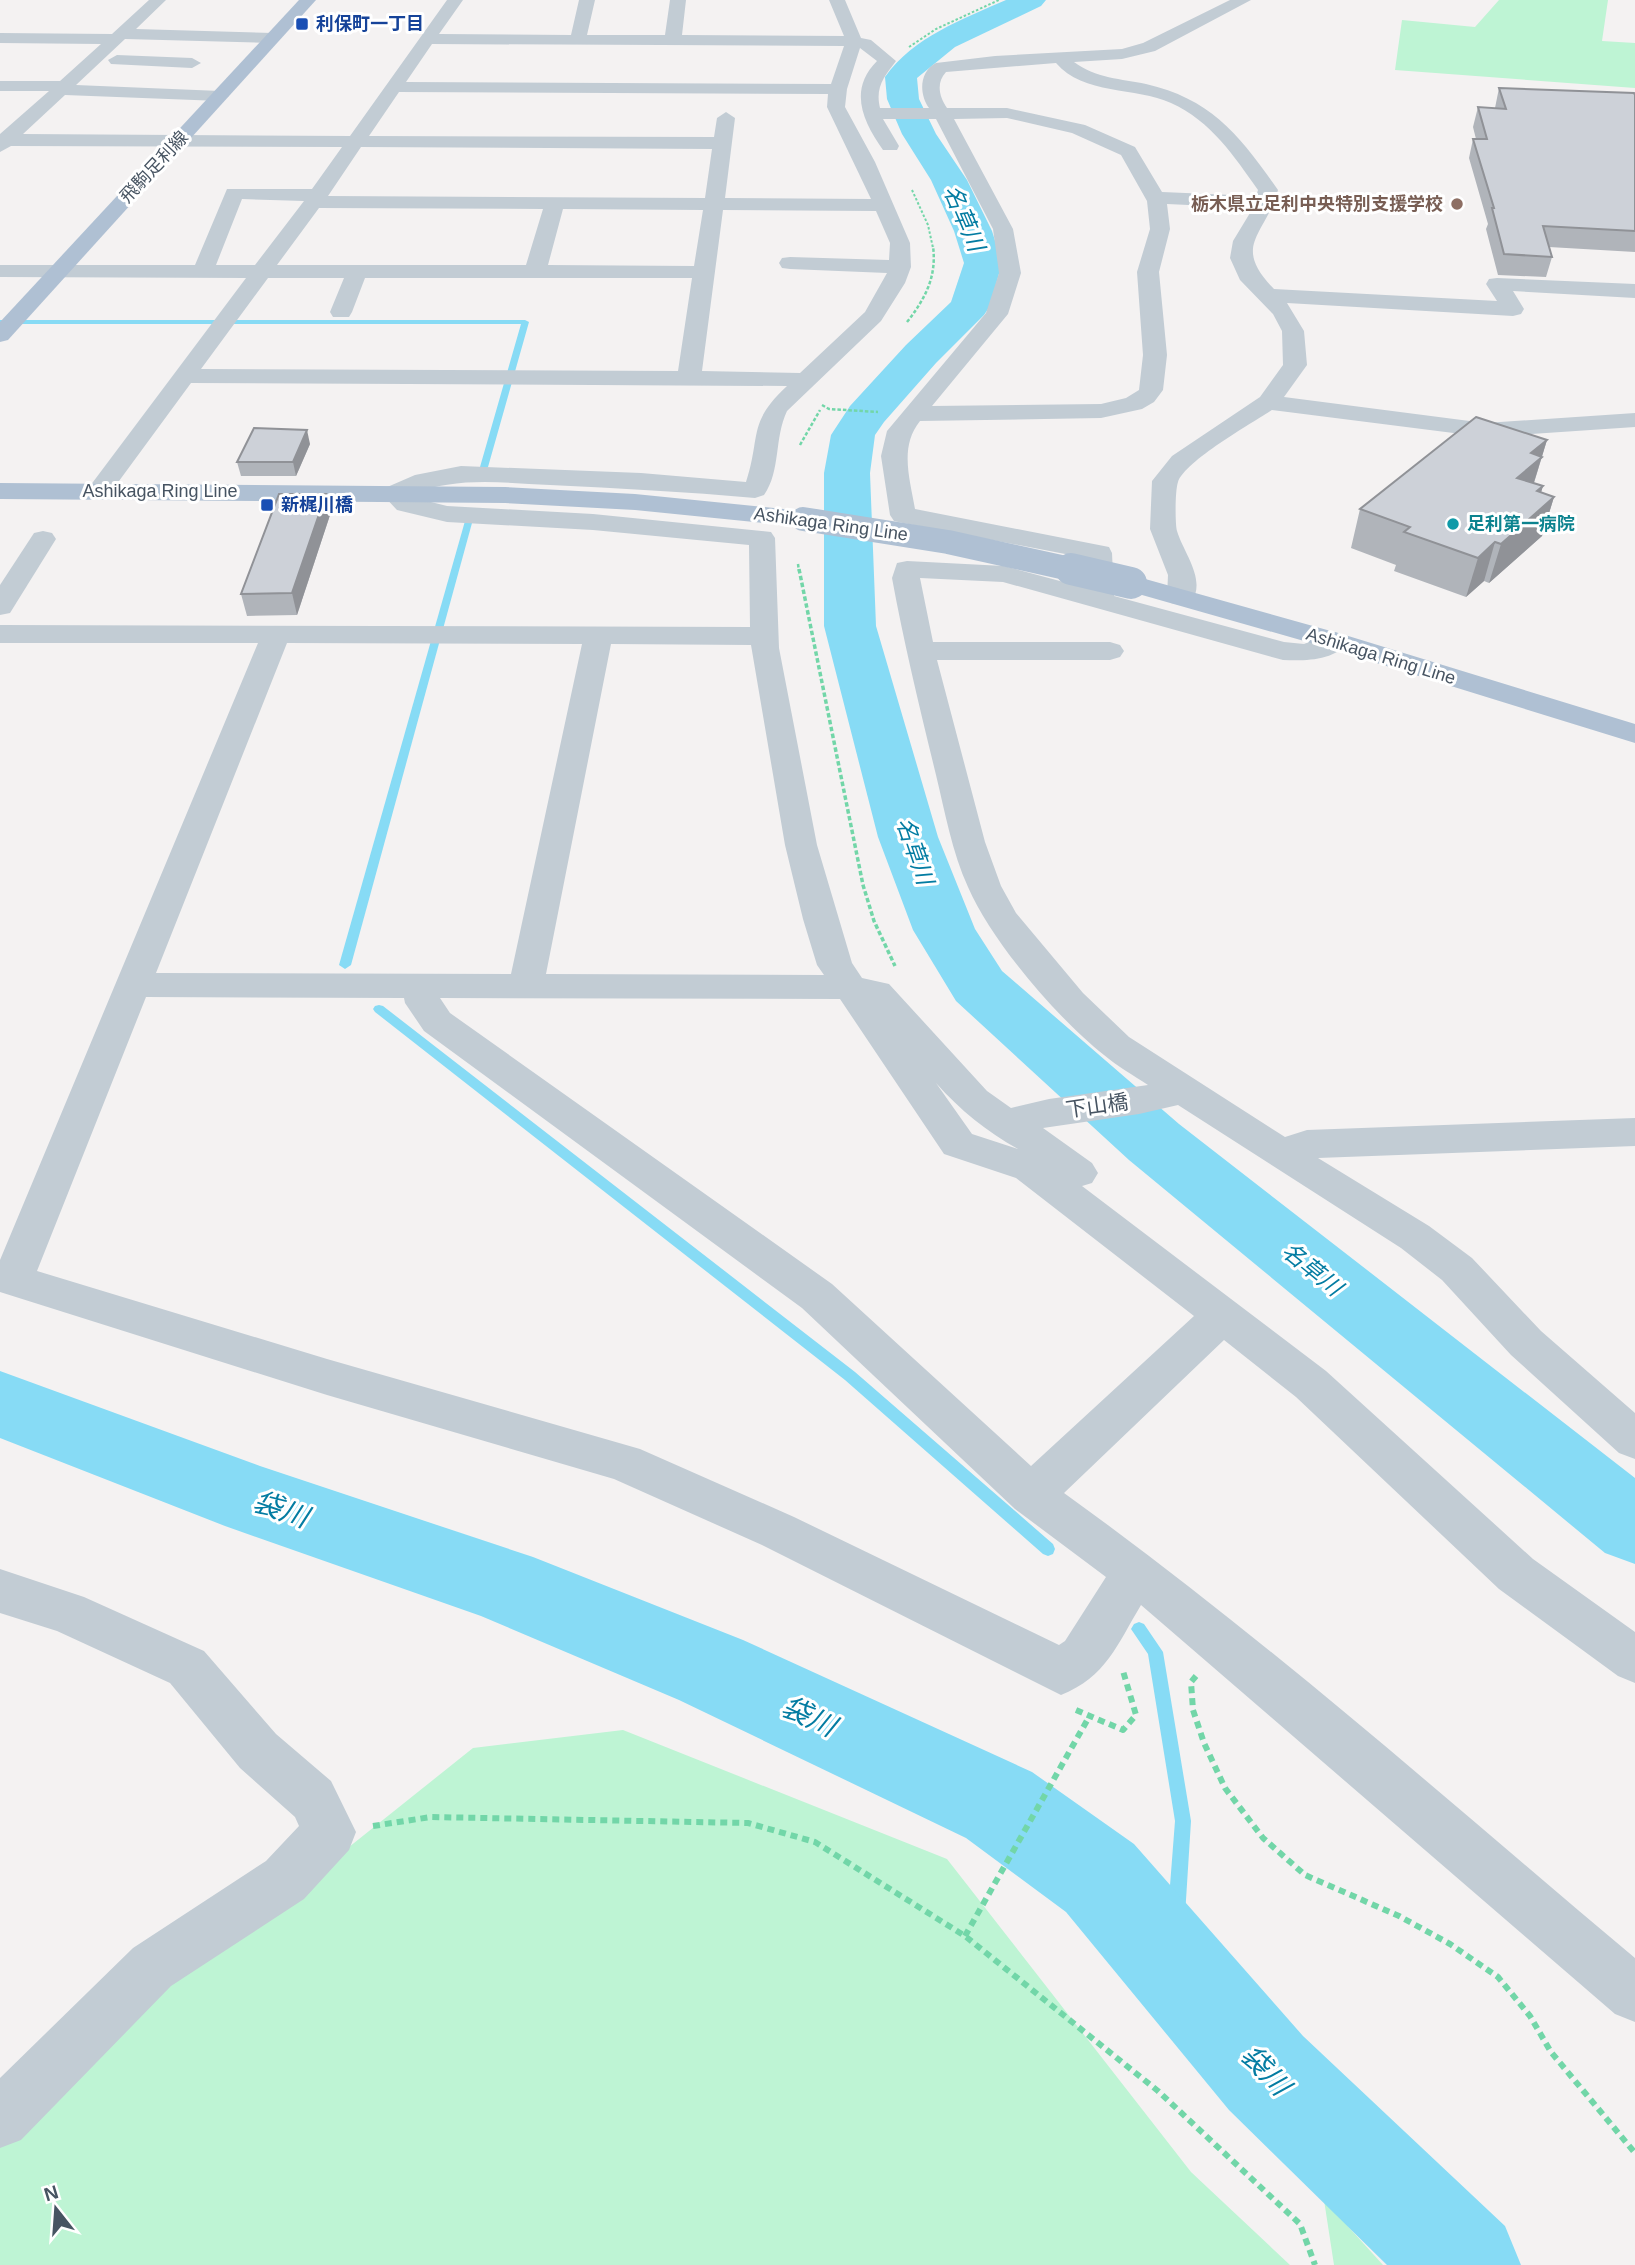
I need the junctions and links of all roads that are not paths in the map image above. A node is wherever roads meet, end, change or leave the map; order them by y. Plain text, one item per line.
1 (158, 0) edge
2 (308, 0) edge
3 (456, 0) edge
4 (587, 0) edge
5 (678, 0) edge
6 (837, 0) edge
7 (1243, 0) edge
8 (119, 36) junction
9 (0, 38) edge
10 (273, 38) junction
11 (430, 39) junction
12 (578, 39) junction
13 (673, 40) junction
14 (854, 41) junction
15 (94, 59) junction
16 (1065, 59) junction
17 (1007, 60) junction
18 (192, 63) dead end
19 (995, 77) dead end
20 (0, 86) edge
21 (395, 87) junction
22 (64, 88) junction
23 (732, 89) junction
24 (838, 89) junction
25 (220, 96) junction
26 (939, 112) junction
27 (877, 114) junction
28 (356, 141) junction
29 (2, 142) edge
30 (178, 142) junction
31 (643, 143) junction
32 (722, 143) junction
33 (890, 146) dead end
34 (316, 198) junction
35 (1155, 198) junction
36 (1265, 202) junction
37 (555, 203) junction
38 (631, 204) junction
39 (714, 204) junction
40 (799, 204) junction
41 (884, 205) junction
42 (800, 226) dead end
43 (790, 263) dead end
44 (900, 267) junction
45 (0, 271) edge
46 (59, 271) junction
47 (203, 271) junction
48 (260, 271) junction
49 (357, 272) junction
50 (535, 272) junction
51 (705, 272) junction
52 (1635, 291) edge
53 (1268, 295) junction
54 (341, 312) dead end
55 (0, 334) edge
56 (183, 376) junction
57 (689, 378) junction
58 (804, 381) junction
59 (1268, 402) junction
60 (914, 414) junction
61 (1635, 421) edge
62 (0, 491) edge
63 (99, 491) junction
64 (394, 493) junction
65 (43, 539) dead end
66 (1181, 597) junction
67 (1100, 598) junction
68 (0, 607) edge
69 (0, 634) edge
70 (276, 634) junction
71 (598, 635) junction
72 (764, 636) junction
73 (1335, 641) junction
74 (920, 651) junction
75 (1110, 651) dead end
76 (1635, 734) edge
77 (133, 985) junction
78 (421, 986) junction
79 (526, 986) junction
80 (849, 987) junction
81 (1173, 1093) junction
82 (1019, 1119) junction
83 (1635, 1132) edge
84 (1283, 1154) junction
85 (6, 1278) edge
86 (1179, 1282) junction
87 (1223, 1315) junction
88 (1635, 1440) edge
89 (1031, 1495) junction
90 (1136, 1572) junction
91 (0, 1591) edge
92 (1635, 1660) edge
93 (1635, 1994) edge
94 (0, 2119) edge

1 - 8 street
2 - 10 main road, 飛駒足利線
3 - 11 street
4 - 12 street
5 - 13 street
6 - 14 street
7 - 16 street
8 - 9 street
8 - 10 street
8 - 15 street
10 - 25 main road, 飛駒足利線
11 - 12 street
11 - 21 street
12 - 13 street
13 - 14 street
14 - 24 street
14 - 27 street
15 - 18 street
15 - 22 street
16 - 17 street
16 - 36 street
17 - 19 street
17 - 26 street
20 - 22 street
21 - 23 street
21 - 28 street
22 - 25 street
22 - 29 street
23 - 24 street
23 - 32 street
24 - 41 street
25 - 30 main road, 飛駒足利線
26 - 27 street
26 - 35 street
26 - 60 street
27 - 33 street
28 - 30 street
28 - 31 street
28 - 34 street
29 - 30 street
30 - 46 main road, 飛駒足利線
31 - 32 street
31 - 38 street
32 - 39 street
34 - 37 street
34 - 47 street
34 - 48 street
35 - 36 street
35 - 60 street
36 - 53 street
37 - 38 street
37 - 50 street
38 - 39 street
39 - 40 street
39 - 51 street
40 - 41 street
40 - 42 street
41 - 44 street
43 - 44 street
44 - 58 street
45 - 46 street
46 - 47 street
46 - 55 main road, 飛駒足利線
47 - 48 street
48 - 49 street
48 - 56 street
49 - 50 street
49 - 54 street
50 - 51 street
51 - 57 street
52 - 53 street
53 - 59 street
56 - 57 street
56 - 63 street
57 - 58 street
58 - 64 street
59 - 61 street
59 - 66 street
60 - 67 street
62 - 63 main road, Ashikaga Ring Line
63 - 64 main road, Ashikaga Ring Line
64 - 66 main road, Ashikaga Ring Line, bridge
64 - 72 street
65 - 68 street
66 - 73 main road, Ashikaga Ring Line
67 - 73 street
67 - 74 street
69 - 70 street
70 - 71 street
70 - 77 street
71 - 72 street
71 - 79 street
72 - 80 street
73 - 76 main road, Ashikaga Ring Line
74 - 75 street
74 - 81 street
77 - 78 street
77 - 85 street
78 - 79 street
78 - 89 street
79 - 80 street
80 - 82 street
80 - 86 street
81 - 82 street, 下山橋
81 - 84 street
82 - 86 street
83 - 84 street
84 - 88 street
85 - 90 street
86 - 87 street
87 - 89 street
87 - 92 street
89 - 90 street
90 - 93 street
91 - 94 street

